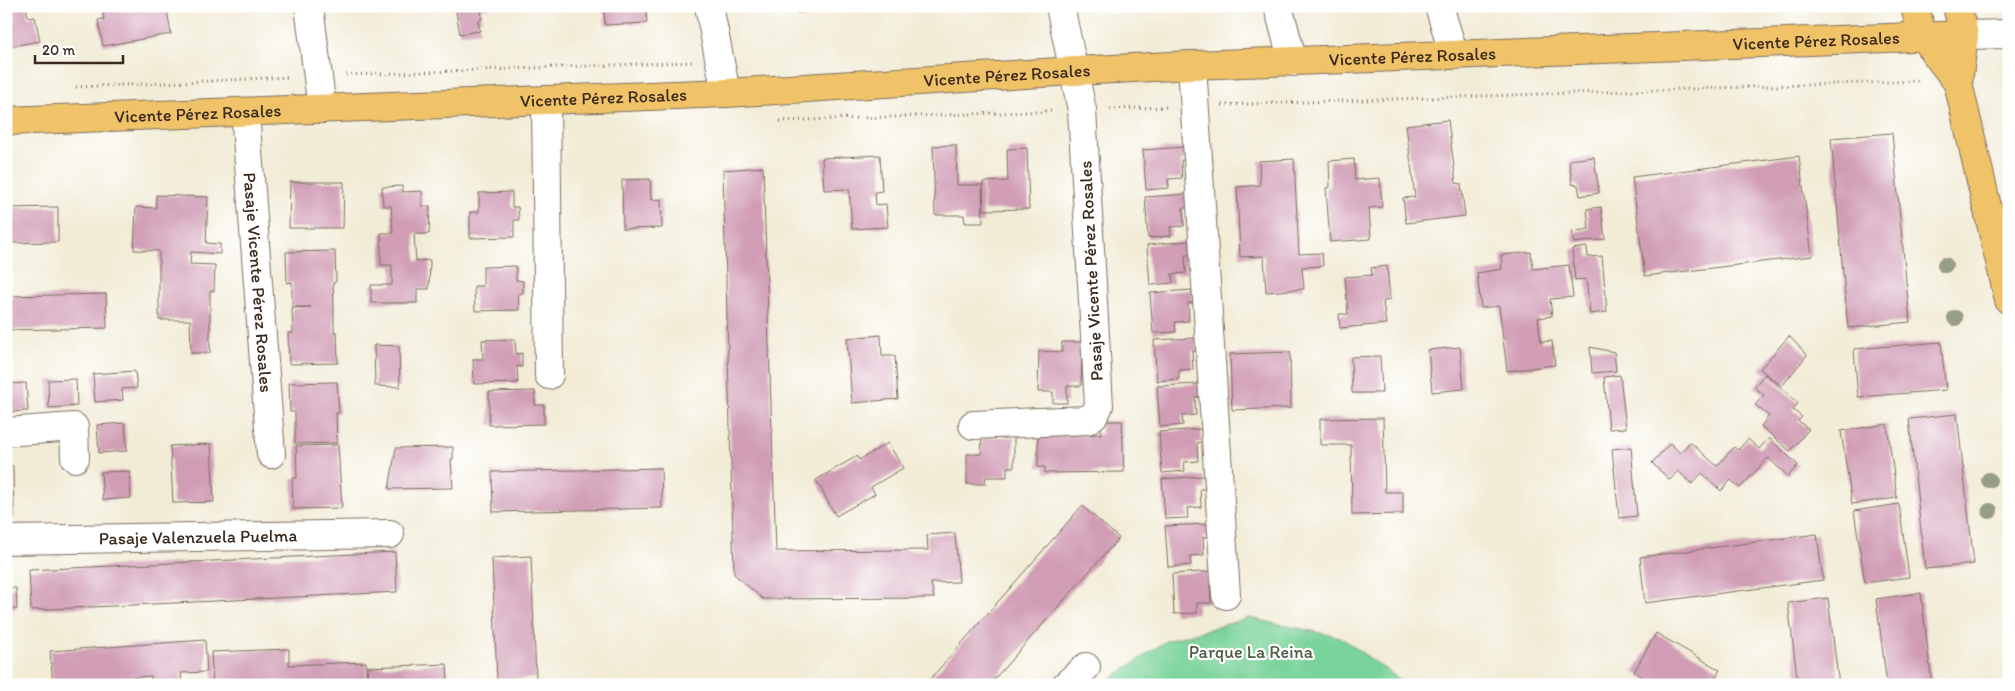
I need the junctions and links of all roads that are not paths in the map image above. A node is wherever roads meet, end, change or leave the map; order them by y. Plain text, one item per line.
1 (309, 6) edge
2 (709, 6) edge
3 (1060, 6) edge
4 (1278, 6) edge
5 (1440, 6) edge
6 (1915, 6) edge
7 (1957, 6) edge
8 (2009, 34) edge
9 (1964, 35) junction
10 (1922, 36) junction
11 (1454, 55) junction
12 (1293, 62) junction
13 (1192, 65) junction
14 (1074, 70) junction
15 (1958, 83) junction
16 (726, 93) junction
17 (546, 100) junction
18 (322, 109) junction
19 (245, 112) junction
20 (6, 121) edge
21 (2009, 300) edge
22 (548, 375) dead end
23 (973, 425) dead end
24 (6, 432) edge
25 (271, 454) dead end
26 (75, 458) dead end
27 (390, 534) dead end
28 (6, 540) edge
29 (1226, 595) dead end
30 (1086, 666) dead end
31 (1066, 685) edge

1 - 18 street
2 - 16 street
3 - 14 street, Pasaje Vicente Pérez Rosales
4 - 12 street
5 - 11 street
6 - 10 main road
7 - 9 main road
8 - 9 street, Vicente Pérez Rosales
9 - 10 main road, Vicente Pérez Rosales
9 - 15 main road
10 - 11 main road, Vicente Pérez Rosales
10 - 15 main road
11 - 12 main road, Vicente Pérez Rosales
12 - 13 main road, Vicente Pérez Rosales
13 - 14 main road, Vicente Pérez Rosales
13 - 29 street
14 - 16 main road, Vicente Pérez Rosales
14 - 23 street, Pasaje Vicente Pérez Rosales
15 - 21 main road
16 - 17 main road, Vicente Pérez Rosales
17 - 18 main road, Vicente Pérez Rosales
17 - 22 street
18 - 19 main road, Vicente Pérez Rosales
19 - 20 main road, Vicente Pérez Rosales
19 - 25 street, Pasaje Vicente Pérez Rosales
24 - 26 street
27 - 28 street, Pasaje Valenzuela Puelma
30 - 31 street

